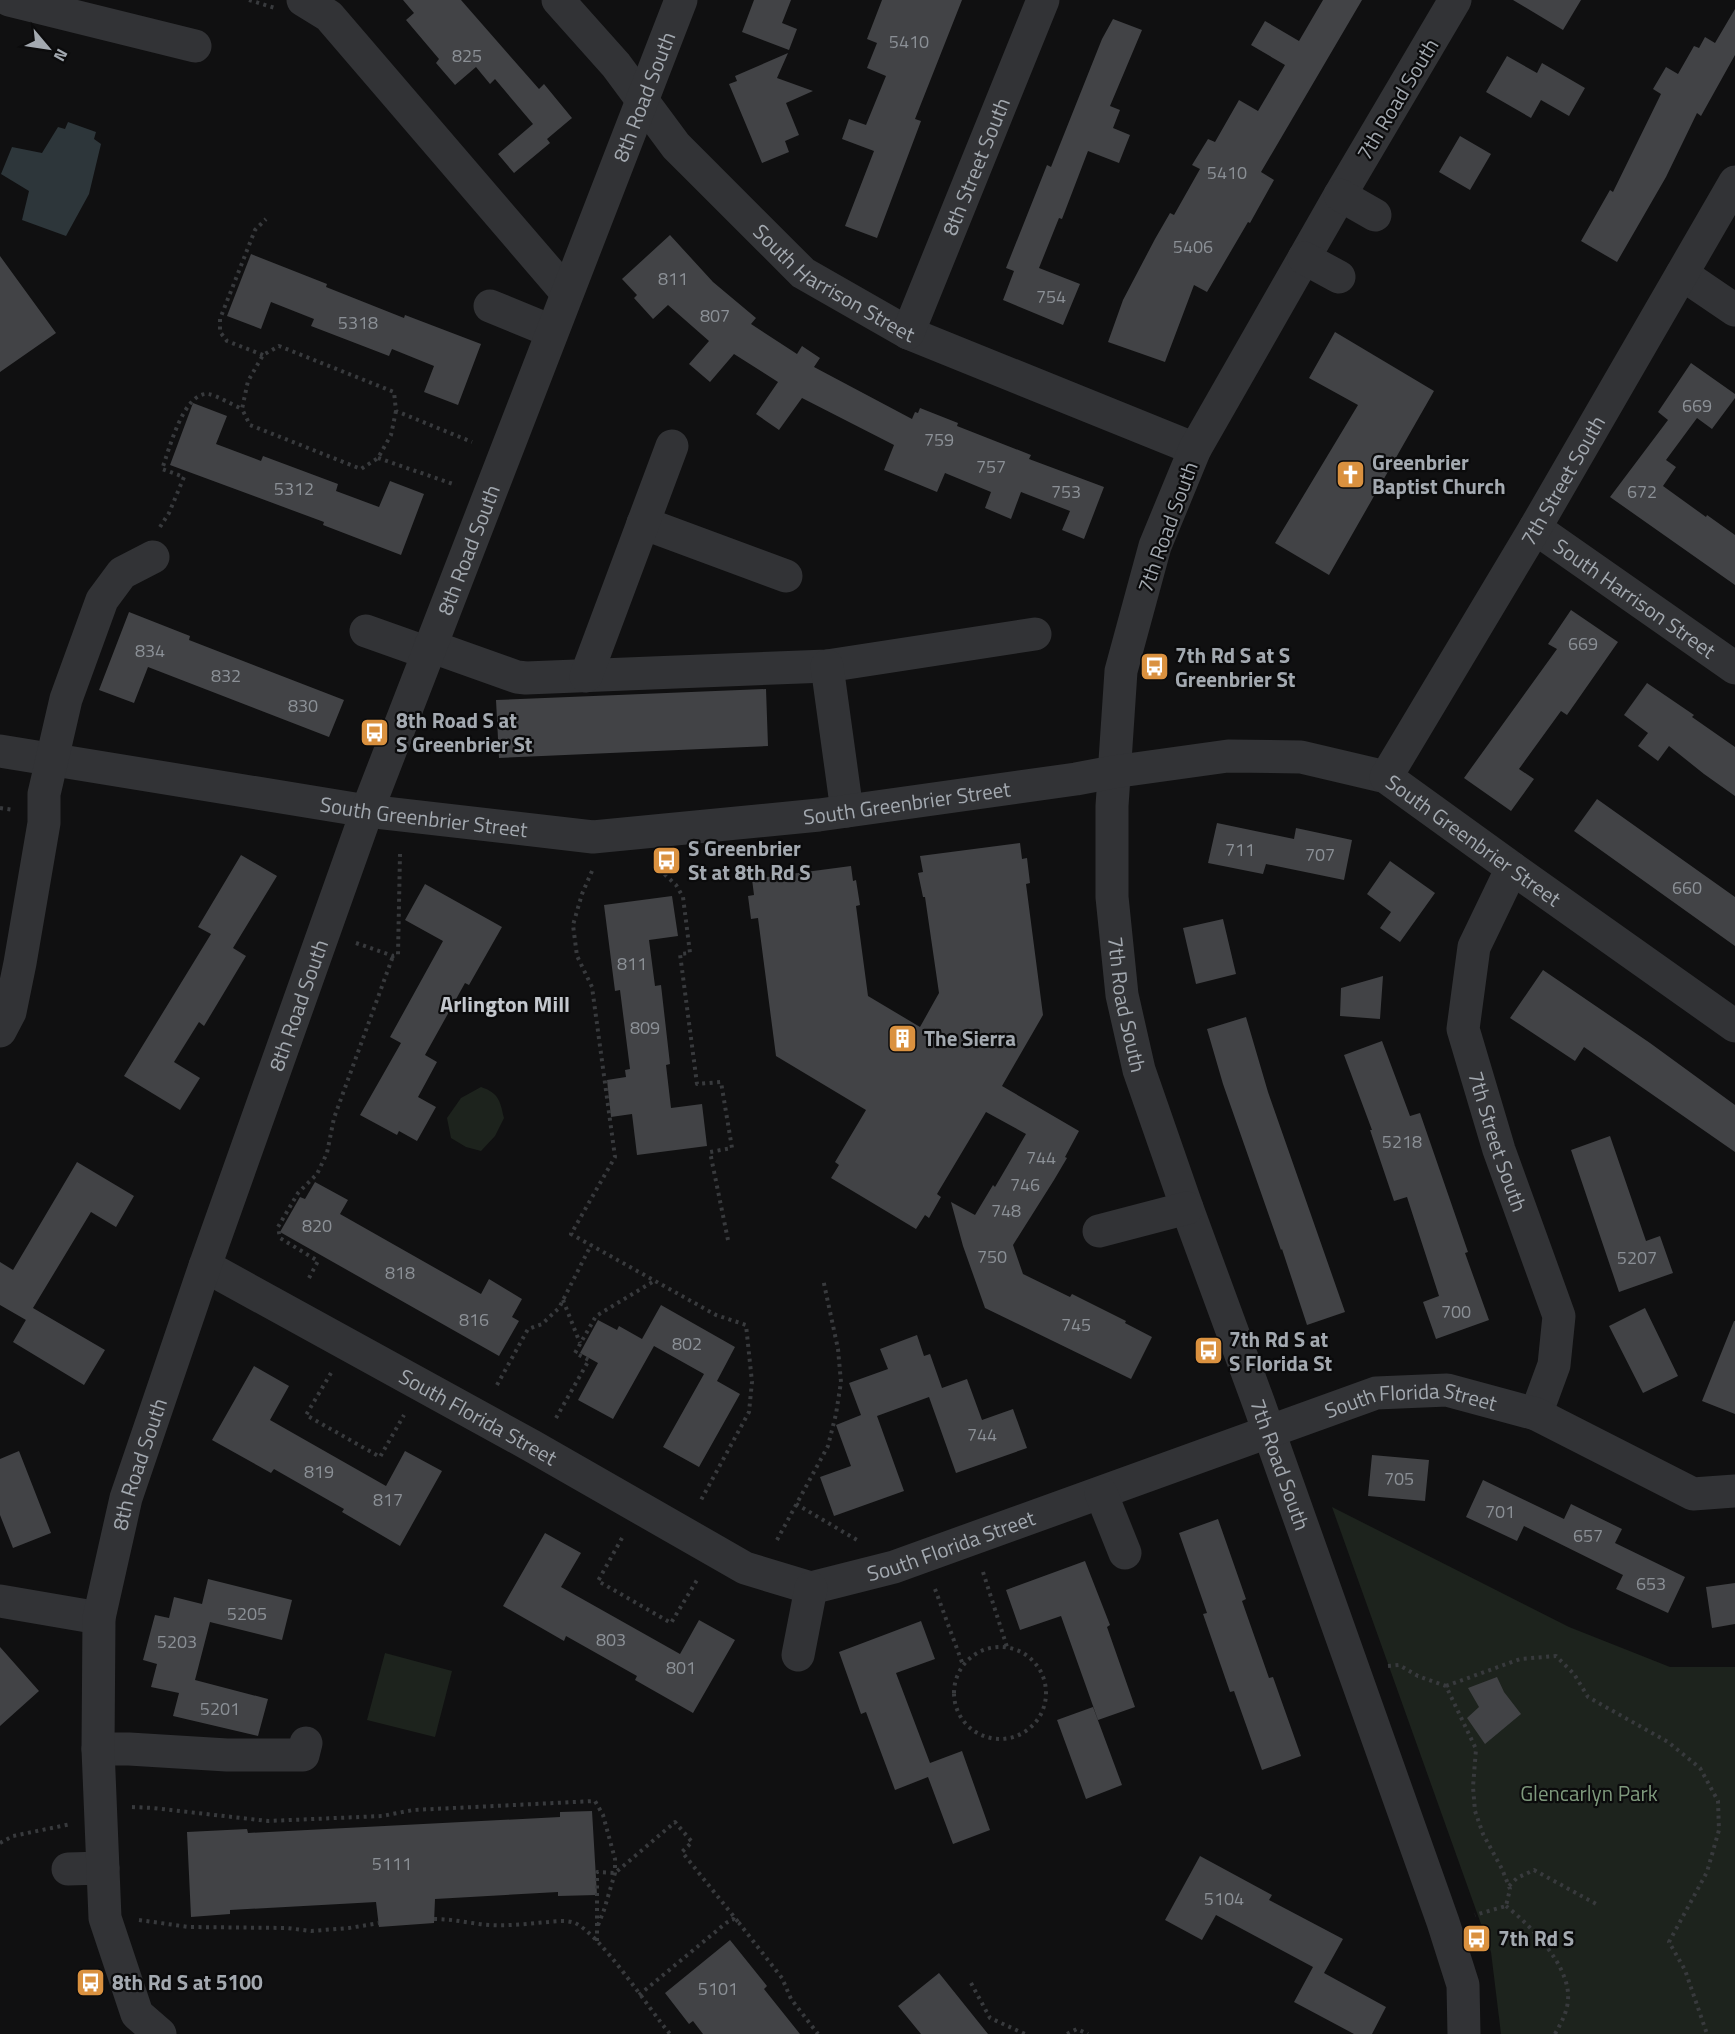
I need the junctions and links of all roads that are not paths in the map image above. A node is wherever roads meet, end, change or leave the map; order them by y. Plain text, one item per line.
1 (9, 0) edge
2 (303, 0) edge
3 (558, 0) edge
4 (681, 0) edge
5 (1044, 0) edge
6 (1455, 0) edge
7 (195, 46) dead end
8 (642, 102) junction
9 (1735, 182) edge
10 (1340, 195) junction
11 (1375, 215) dead end
12 (1304, 258) junction
13 (1682, 274) junction
14 (1339, 277) dead end
15 (566, 292) junction
16 (490, 306) dead end
17 (1735, 310) edge
18 (551, 331) junction
19 (908, 333) junction
20 (672, 446) dead end
21 (1195, 449) junction
22 (643, 523) junction
23 (1535, 528) junction
24 (154, 545) road end
25 (786, 576) dead end
26 (366, 632) dead end
27 (1035, 634) dead end
28 (429, 649) junction
29 (827, 666) junction
30 (1735, 668) edge
31 (585, 676) junction
32 (0, 751) edge
33 (53, 759) junction
34 (1113, 772) junction
35 (1386, 777) junction
36 (367, 811) junction
37 (847, 811) junction
38 (1512, 868) junction
39 (1735, 1026) edge
40 (0, 1031) edge
41 (1187, 1208) junction
42 (1099, 1231) dead end
43 (205, 1266) junction
44 (1536, 1414) junction
45 (1269, 1433) junction
46 (1735, 1491) edge
47 (1101, 1492) junction
48 (1125, 1553) dead end
49 (811, 1588) junction
50 (0, 1601) edge
51 (99, 1618) junction
52 (798, 1655) dead end
53 (306, 1743) dead end
54 (98, 1749) junction
55 (103, 1868) junction
56 (68, 1869) dead end
57 (160, 2034) edge
58 (1464, 2034) edge

1 - 7 street
2 - 15 street
3 - 8 street, South Harrison Street
4 - 8 street, 8th Road South
5 - 19 street, 8th Street South
6 - 10 street, 7th Road South
8 - 15 street, 8th Road South
8 - 19 street, South Harrison Street
9 - 13 street, 7th Street South
10 - 11 street
10 - 12 street, 7th Road South
12 - 14 street
12 - 21 street, 7th Road South
13 - 17 street
13 - 23 street, 7th Street South
15 - 18 street, 8th Road South
16 - 18 street
18 - 28 street, 8th Road South
19 - 21 street, South Harrison Street
20 - 22 street
21 - 34 street, 7th Road South
22 - 25 street
22 - 31 street
23 - 30 street, South Harrison Street
23 - 35 street, 7th Street South
24 - 33 street
26 - 28 street
27 - 29 street
28 - 31 street
28 - 36 street, 8th Road South
29 - 31 street
29 - 37 street
32 - 33 street, South Greenbrier Street
33 - 36 street, South Greenbrier Street
33 - 40 street
34 - 35 street, South Greenbrier Street
34 - 37 street, South Greenbrier Street
34 - 41 street, 7th Road South
35 - 38 street, South Greenbrier Street
36 - 37 street, South Greenbrier Street
36 - 43 street, 8th Road South
38 - 39 street, South Greenbrier Street
38 - 44 street, 7th Street South
41 - 42 street
41 - 45 street, 7th Road South
43 - 49 street, South Florida Street
43 - 51 street, 8th Road South
44 - 45 street, South Florida Street
44 - 46 street, South Florida Street
45 - 47 street, South Florida Street
45 - 58 street, 7th Road South
47 - 48 street
47 - 49 street, South Florida Street
49 - 52 street
50 - 51 street
51 - 54 street, 8th Road South
53 - 54 street
54 - 55 street, 8th Road South
55 - 56 street
55 - 57 street, 8th Road South

